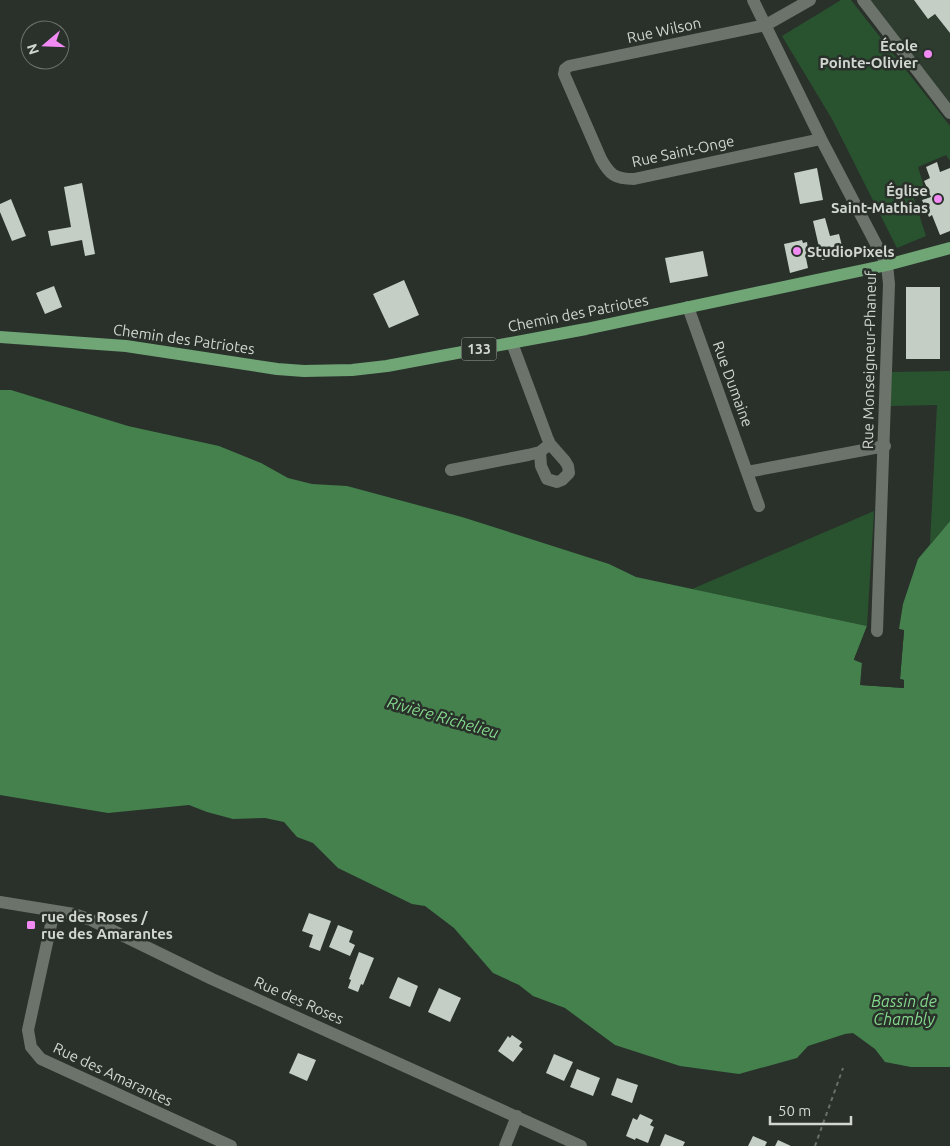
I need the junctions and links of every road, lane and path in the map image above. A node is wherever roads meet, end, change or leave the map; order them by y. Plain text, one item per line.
1 (753, 0) edge
2 (810, 0) edge
3 (863, 0) edge
4 (766, 25) junction
5 (569, 66) joint
6 (950, 113) edge
7 (821, 139) junction
8 (950, 248) edge
9 (887, 265) junction
10 (688, 307) junction
11 (0, 337) edge
12 (512, 343) junction
13 (884, 446) junction
14 (451, 470) dead end
15 (747, 472) junction
16 (759, 506) dead end
17 (877, 632) dead end
18 (0, 902) edge
19 (54, 911) junction
20 (844, 1068) dead end
21 (517, 1116) junction
22 (231, 1146) edge
23 (505, 1146) edge
24 (580, 1146) edge
25 (815, 1146) edge

1 - 4 street, Rue Monseigneur-Phaneuf
2 - 4 street, Rue Wilson
3 - 6 street
4 - 5 street, Rue Wilson
4 - 7 street, Rue Monseigneur-Phaneuf
5 - 7 street, Rue Saint-Onge
7 - 9 street, Rue Monseigneur-Phaneuf
8 - 9 main road, Chemin des Patriotes / 133
9 - 10 main road, Chemin des Patriotes / 133
9 - 13 street, Rue Monseigneur-Phaneuf
10 - 12 main road, Chemin des Patriotes / 133
10 - 15 street, Rue Dumaine
11 - 12 main road, Chemin des Patriotes / 133
12 - 14 street
13 - 15 street
13 - 17 street, Rue Monseigneur-Phaneuf
15 - 16 street, Rue Dumaine
18 - 19 street, Rue des Roses
19 - 21 street, Rue des Roses
19 - 22 street, Rue des Amarantes
20 - 25 path
21 - 23 street
21 - 24 street, Rue des Roses

